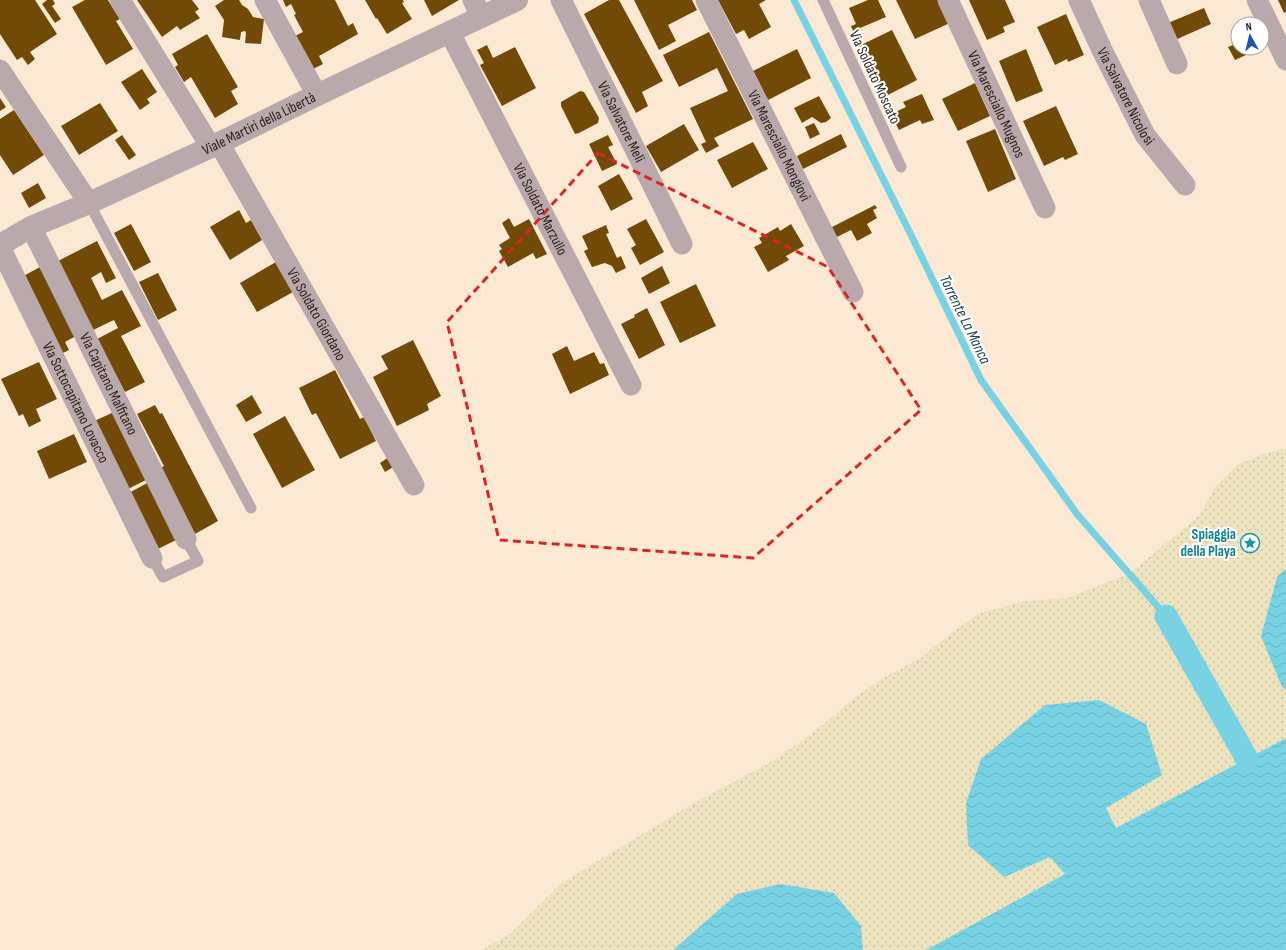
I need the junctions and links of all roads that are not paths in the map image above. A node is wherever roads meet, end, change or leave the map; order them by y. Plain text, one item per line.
1 (120, 0) edge
2 (265, 0) edge
3 (517, 0) edge
4 (561, 0) edge
5 (706, 0) edge
6 (823, 0) edge
7 (948, 0) edge
8 (1079, 0) edge
9 (1149, 0) edge
10 (1257, 0) edge
11 (477, 8) edge
12 (450, 33) junction
13 (1286, 60) edge
14 (1177, 64) dead end
15 (0, 70) edge
16 (317, 95) junction
17 (215, 145) junction
18 (901, 167) dead end
19 (1185, 185) dead end
20 (89, 203) junction
21 (1045, 208) dead end
22 (31, 227) junction
23 (682, 244) dead end
24 (0, 246) edge
25 (853, 292) dead end
26 (631, 385) dead end
27 (414, 485) dead end
28 (251, 508) dead end
29 (186, 539) joint
30 (152, 558) joint

1 - 17 street, Via Soldato Giordano
2 - 16 street
3 - 11 street, Viale Martiri della Libertà
4 - 23 street, Via Salvatore Meli
5 - 25 street, Via Maresciallo Mongiovì
6 - 18 lane, Via Soldato Moscato
7 - 21 street, Via Maresciallo Mugnos
8 - 19 street, Via Salvatore Nicolosi
9 - 14 street
10 - 13 street
11 - 12 street, Viale Martiri della Libertà
12 - 16 street, Viale Martiri della Libertà
12 - 26 street, Via Soldato Marzullo
15 - 20 street
16 - 17 street, Viale Martiri della Libertà
17 - 20 street, Viale Martiri della Libertà
17 - 27 street, Via Soldato Giordano
20 - 22 street, Viale Martiri della Libertà
20 - 28 lane
22 - 24 street, Viale Martiri della Libertà
22 - 29 street, Via Capitano Malfitano
24 - 30 street, Via Sottocapitano Lovacco
29 - 30 lane

